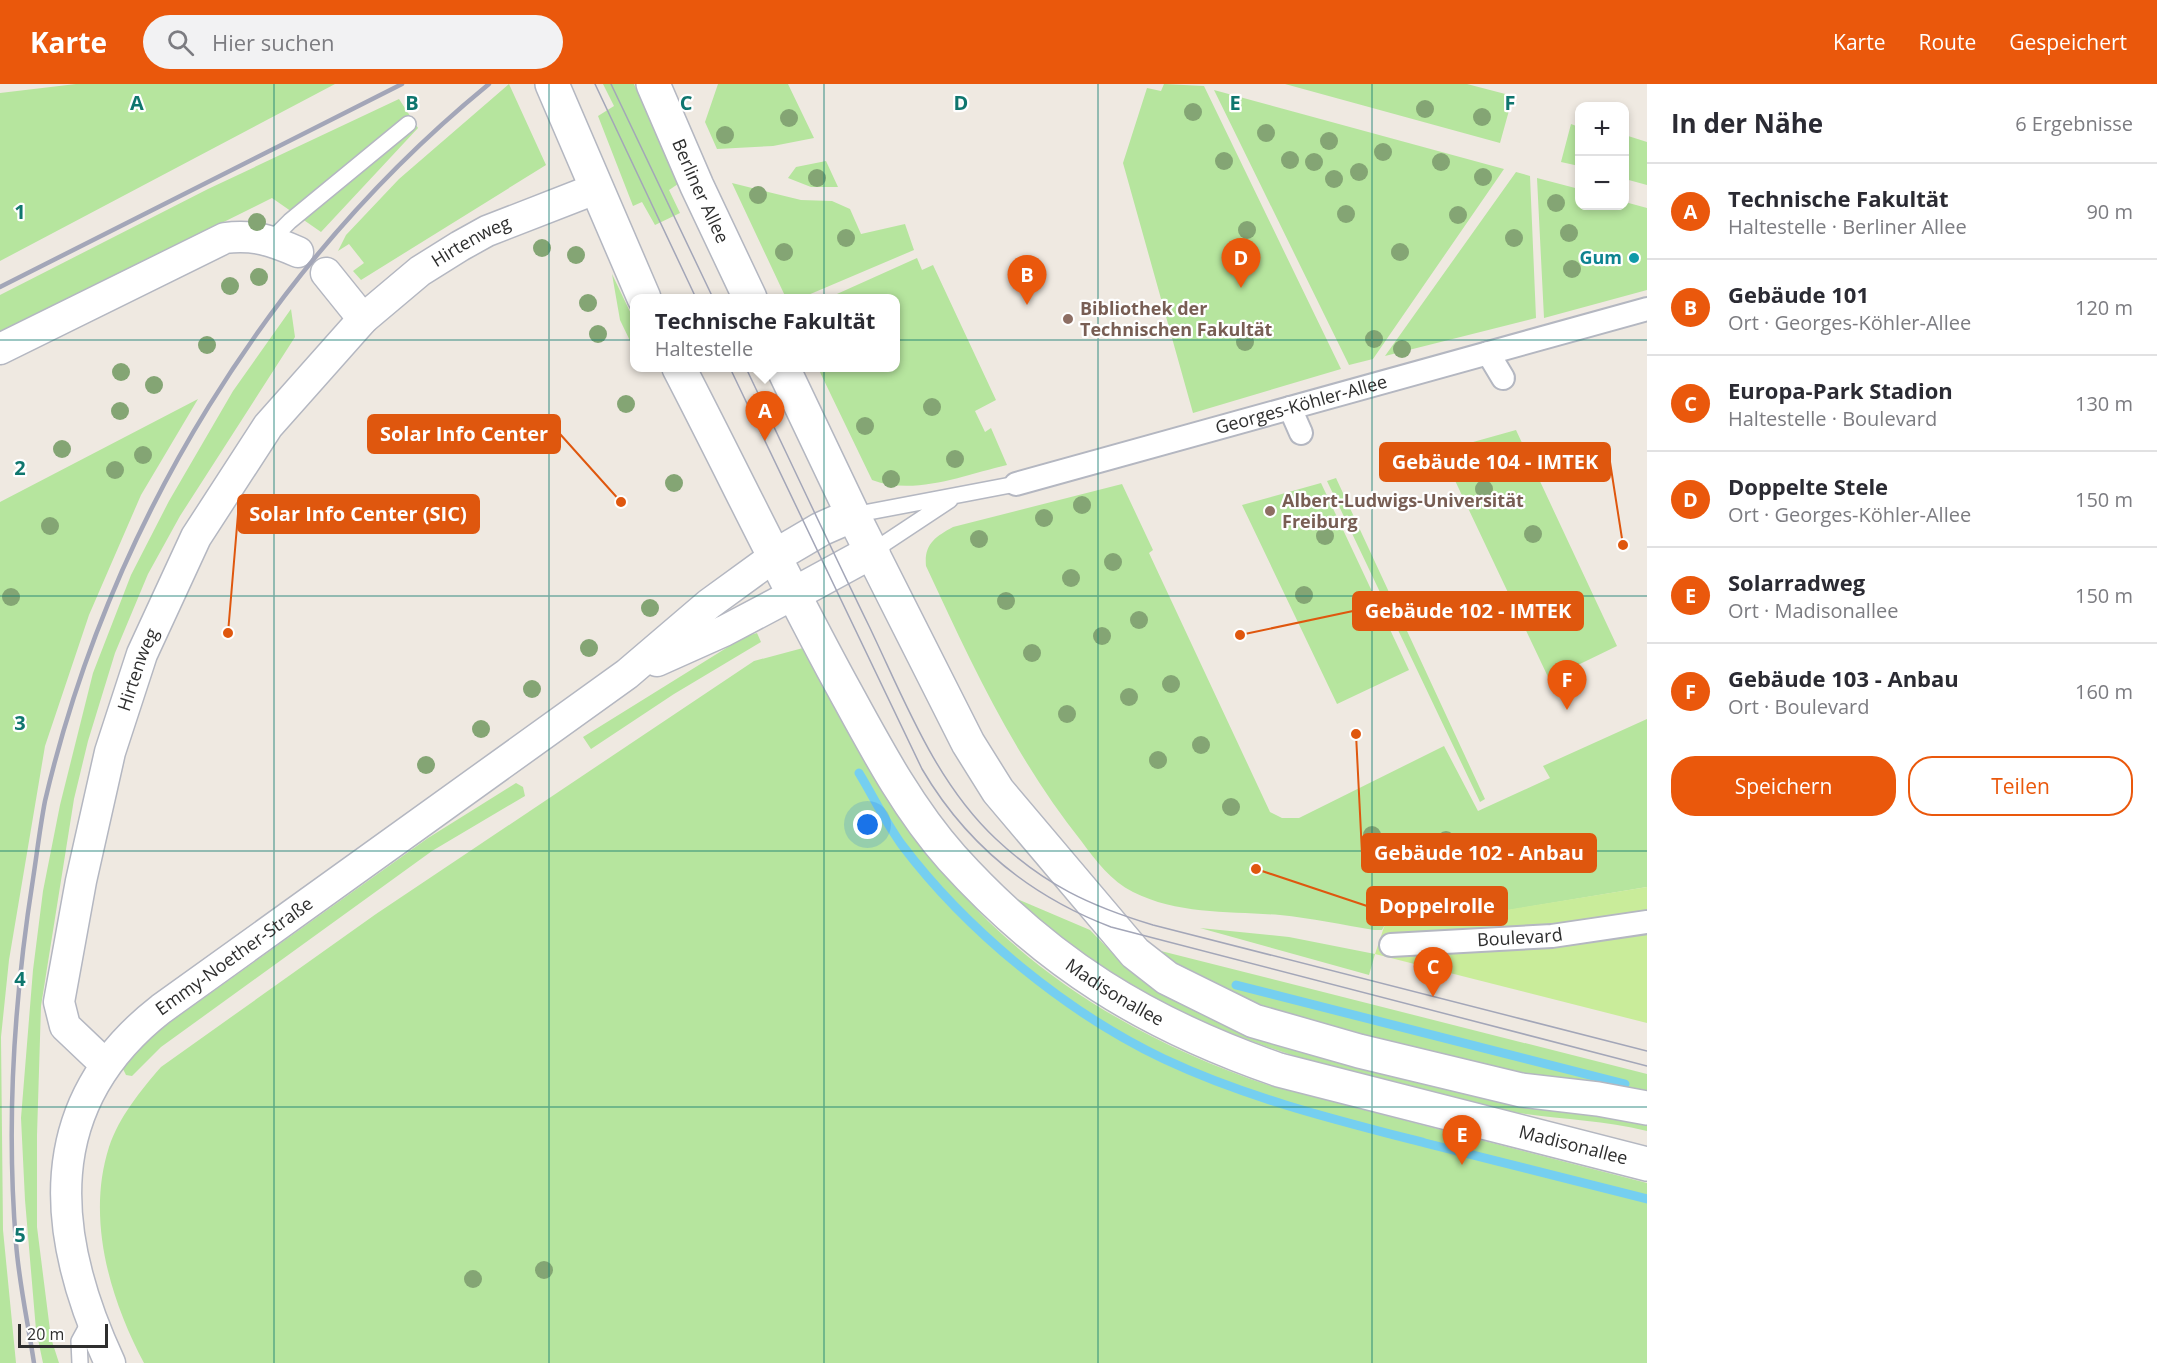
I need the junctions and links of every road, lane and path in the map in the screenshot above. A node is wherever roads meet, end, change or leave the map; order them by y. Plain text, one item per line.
1 (552, 84) edge
2 (653, 84) edge
3 (408, 124) dead end
4 (595, 189) junction
5 (271, 240) junction
6 (298, 252) dead end
7 (326, 273) dead end
8 (642, 294) edge
9 (748, 294) edge
10 (1647, 309) edge
11 (363, 319) junction
12 (0, 349) edge
13 (1488, 353) junction
14 (681, 372) edge
15 (785, 372) edge
16 (1503, 378) dead end
17 (1290, 408) junction
18 (1301, 433) dead end
19 (1016, 484) joint
20 (952, 498) junction
21 (853, 515) junction
22 (873, 551) junction
23 (775, 556) junction
24 (794, 594) junction
25 (627, 674) junction
26 (1647, 922) edge
27 (1391, 945) dead end
28 (105, 1064) junction
29 (1647, 1108) edge
30 (1647, 1164) edge
31 (91, 1319) junction
32 (80, 1363) edge
33 (110, 1363) edge

1 - 4 main road
2 - 9 main road, Berliner Allee
3 - 5 lane
4 - 8 main road
4 - 11 street, Hirtenweg
5 - 6 street
5 - 12 street
7 - 11 street
10 - 13 street, Georges-Köhler-Allee
11 - 28 street, Hirtenweg
13 - 16 street
13 - 17 street, Georges-Köhler-Allee
14 - 23 main road
15 - 21 main road
17 - 18 street
17 - 19 street, Georges-Köhler-Allee
19 - 20 lane, Georges-Köhler-Allee
20 - 21 lane, Georges-Köhler-Allee
20 - 22 lane, Georges-Köhler-Allee
21 - 22 main road
21 - 23 main road
22 - 24 main road
22 - 29 main road
23 - 24 main road, Madisonallee
23 - 25 street, Emmy-Noether-Straße
24 - 25 street, Emmy-Noether-Straße
24 - 30 main road, Madisonallee
25 - 28 street, Emmy-Noether-Straße
26 - 27 street, Boulevard
28 - 31 street, Emmy-Noether-Straße
31 - 32 lane
31 - 33 street, Emmy-Noether-Straße

